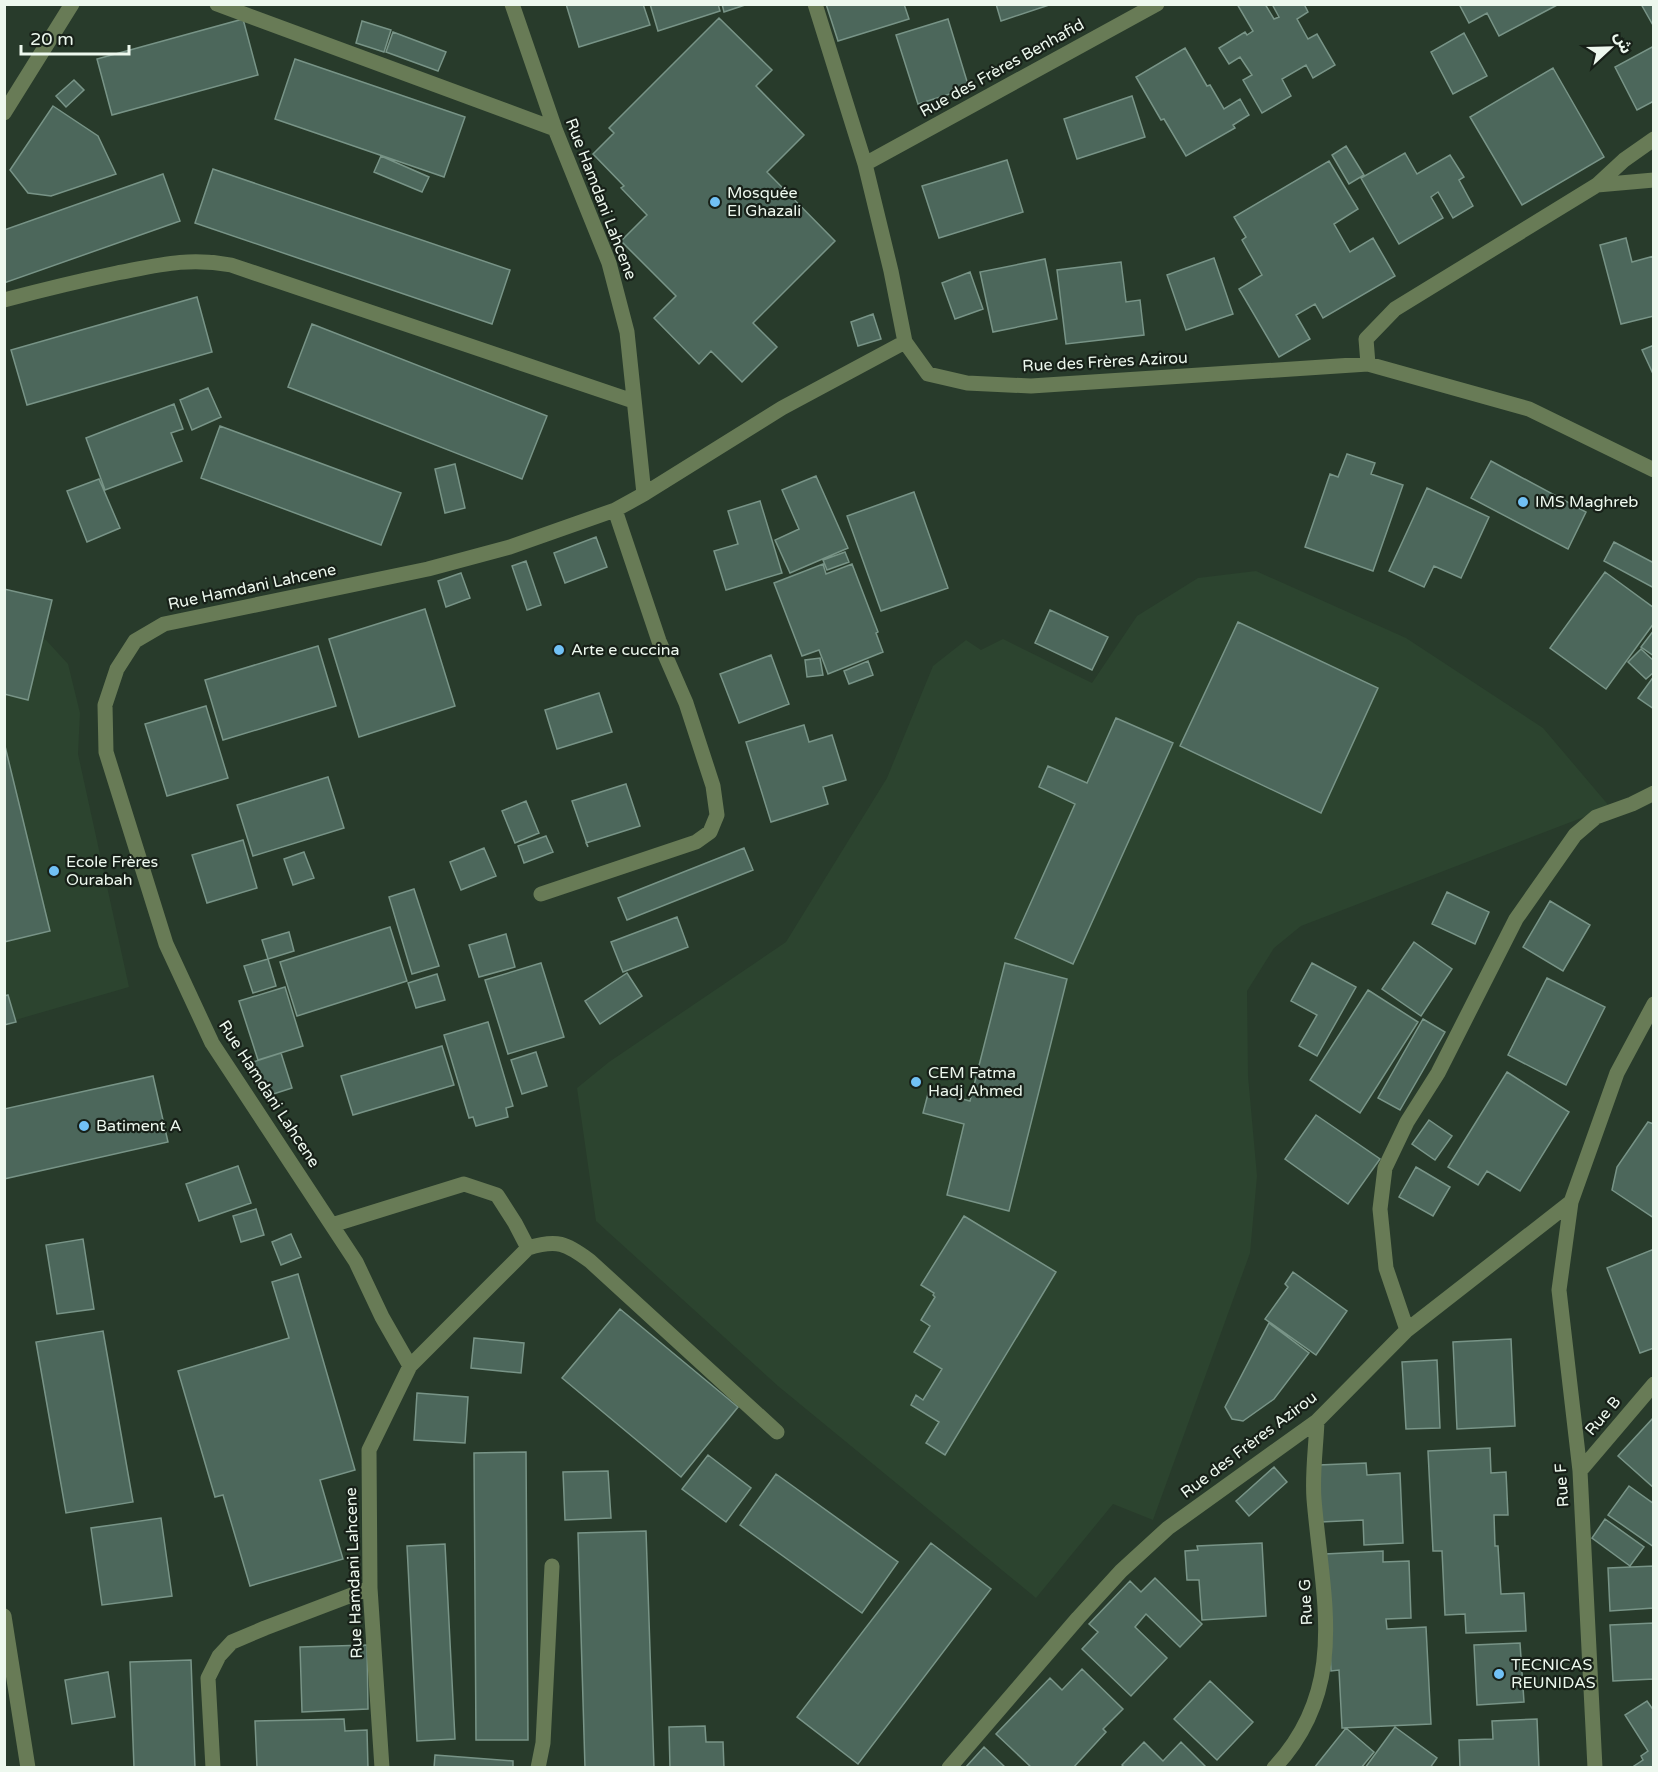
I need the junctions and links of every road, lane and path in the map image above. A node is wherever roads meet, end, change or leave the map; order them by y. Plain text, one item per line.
1 (72, 4) edge
2 (217, 4) edge
3 (512, 4) edge
4 (815, 4) edge
5 (1157, 4) edge
6 (4, 113) edge
7 (555, 129) junction
8 (1653, 139) edge
9 (865, 164) junction
10 (1653, 180) edge
11 (1597, 185) junction
12 (4, 300) edge
13 (905, 342) junction
14 (1368, 364) junction
15 (633, 401) junction
16 (1653, 470) edge
17 (644, 494) junction
18 (615, 510) junction
19 (1653, 793) edge
20 (541, 894) dead end
21 (1653, 1004) edge
22 (1571, 1202) junction
23 (332, 1225) junction
24 (528, 1248) junction
25 (1407, 1330) junction
26 (411, 1366) junction
27 (1653, 1384) edge
28 (1317, 1421) junction
29 (777, 1432) dead end
30 (1580, 1471) junction
31 (552, 1566) dead end
32 (370, 1588) junction
33 (4, 1616) edge
34 (28, 1767) edge
35 (213, 1767) edge
36 (382, 1767) edge
37 (538, 1767) edge
38 (949, 1767) edge
39 (1274, 1767) edge
40 (1595, 1767) edge

1 - 6 street
2 - 7 street
3 - 7 street, Rue Hamdani Lahcene
4 - 9 street, Rue des Frères Azirou
5 - 9 street, Rue des Frères Benhafid
7 - 15 street, Rue Hamdani Lahcene
8 - 11 street
9 - 13 street, Rue des Frères Azirou
10 - 11 street
11 - 14 street
12 - 15 street
13 - 14 street, Rue des Frères Azirou
13 - 17 street
14 - 16 street, Rue des Frères Azirou
15 - 17 street, Rue Hamdani Lahcene
17 - 18 street, Rue Hamdani Lahcene
18 - 20 street
18 - 23 street, Rue Hamdani Lahcene
19 - 25 street
21 - 22 street
22 - 25 street, Rue des Frères Azirou
22 - 30 street, Rue F
23 - 24 street
23 - 26 street, Rue Hamdani Lahcene
24 - 26 street
24 - 29 street
25 - 28 street, Rue des Frères Azirou
26 - 32 street, Rue Hamdani Lahcene
27 - 30 street, Rue B
28 - 38 street, Rue des Frères Azirou
28 - 39 street, Rue G
30 - 40 street, Rue F
31 - 37 street
32 - 35 street
32 - 36 street, Rue Hamdani Lahcene
33 - 34 street

